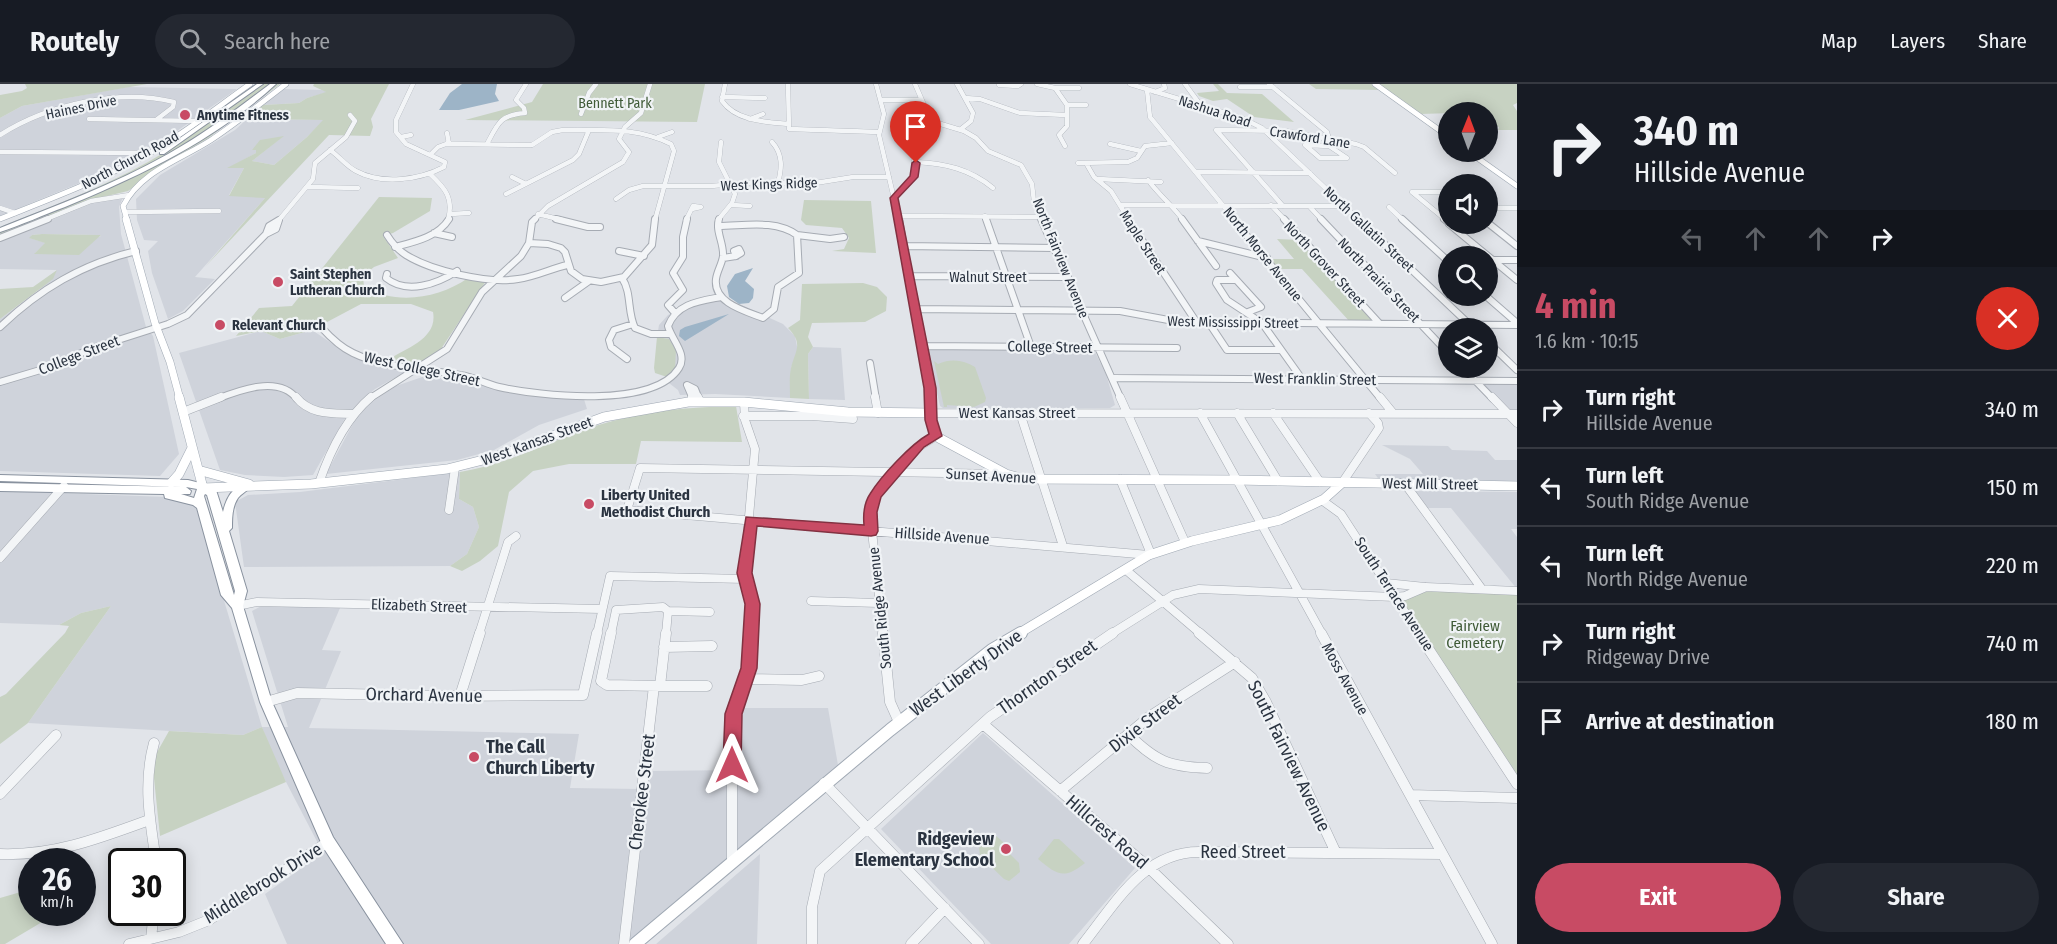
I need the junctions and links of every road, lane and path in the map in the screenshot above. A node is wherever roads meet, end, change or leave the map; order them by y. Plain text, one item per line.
1 (250, 84) edge
2 (260, 84) edge
3 (273, 84) edge
4 (286, 84) edge
5 (413, 84) edge
6 (526, 84) edge
7 (596, 84) edge
8 (650, 84) edge
9 (725, 84) edge
10 (788, 84) edge
11 (876, 84) edge
12 (915, 84) edge
13 (957, 84) edge
14 (1021, 84) edge
15 (1037, 84) edge
16 (1130, 84) edge
17 (1164, 84) edge
18 (1185, 84) edge
19 (1375, 84) edge
20 (1271, 85) edge
21 (999, 86) dead end
22 (1240, 87) dead end
23 (1055, 88) junction
24 (1079, 88) dead end
25 (1147, 90) junction
26 (1155, 92) junction
27 (722, 97) junction
28 (765, 98) dead end
29 (965, 98) junction
30 (1051, 98) dead end
31 (1062, 98) junction
32 (881, 100) junction
33 (921, 100) junction
34 (1067, 105) junction
35 (1086, 105) dead end
36 (1202, 107) junction
37 (581, 114) dead end
38 (763, 114) dead end
39 (350, 115) dead end
40 (1066, 115) junction
41 (89, 119) dead end
42 (750, 119) junction
43 (156, 120) junction
44 (199, 121) junction
45 (931, 121) junction
46 (788, 124) junction
47 (961, 129) junction
48 (1438, 129) edge
49 (589, 130) junction
50 (622, 130) junction
51 (1216, 130) joint
52 (1264, 130) junction
53 (672, 132) dead end
54 (879, 132) junction
55 (1290, 132) junction
56 (447, 134) dead end
57 (0, 135) edge
58 (411, 135) dead end
59 (400, 137) junction
60 (658, 137) junction
61 (1329, 139) junction
62 (721, 142) dead end
63 (772, 142) dead end
64 (1073, 143) dead end
65 (1172, 143) junction
66 (449, 144) junction
67 (487, 144) junction
68 (1110, 144) dead end
69 (1305, 145) junction
70 (330, 150) junction
71 (1142, 151) junction
72 (0, 152) edge
73 (150, 153) junction
74 (432, 153) junction
75 (915, 162) junction
76 (1483, 162) edge
77 (1078, 163) dead end
78 (1086, 163) junction
79 (1197, 172) junction
80 (1395, 172) dead end
81 (837, 173) dead end
82 (1254, 173) junction
83 (1310, 173) junction
84 (430, 174) junction
85 (512, 177) dead end
86 (889, 177) junction
87 (842, 179) junction
88 (1097, 179) junction
89 (1148, 180) junction
90 (144, 181) junction
91 (1161, 182) dead end
92 (778, 183) junction
93 (526, 184) junction
94 (731, 185) junction
95 (665, 186) junction
96 (1517, 186) edge
97 (307, 187) junction
98 (358, 188) dead end
99 (993, 188) dead end
100 (1438, 192) edge
101 (506, 194) dead end
102 (129, 195) junction
103 (616, 198) dead end
104 (894, 198) junction
105 (1172, 205) junction
106 (1223, 205) junction
107 (732, 206) junction
108 (740, 206) dead end
109 (1119, 206) junction
110 (1271, 206) junction
111 (1283, 206) junction
112 (1309, 206) junction
113 (1345, 206) junction
114 (1389, 207) dead end
115 (0, 208) edge
116 (1498, 208) edge
117 (1510, 208) junction
118 (1517, 208) edge
119 (692, 209) dead end
120 (219, 211) dead end
121 (125, 212) junction
122 (15, 213) junction
123 (469, 213) dead end
124 (1517, 213) edge
125 (450, 214) junction
126 (538, 214) junction
127 (1438, 214) edge
128 (897, 216) junction
129 (985, 216) junction
130 (1041, 217) junction
131 (0, 219) edge
132 (795, 224) dead end
133 (0, 225) edge
134 (718, 226) junction
135 (600, 227) dead end
136 (789, 229) junction
137 (0, 231) edge
138 (1498, 231) edge
139 (434, 233) junction
140 (1462, 234) edge
141 (387, 235) dead end
142 (796, 235) junction
143 (452, 237) dead end
144 (844, 237) dead end
145 (0, 238) edge
146 (1197, 240) junction
147 (529, 243) junction
148 (903, 246) junction
149 (1476, 246) edge
150 (1517, 246) edge
151 (395, 247) junction
152 (994, 247) junction
153 (1055, 248) junction
154 (136, 251) junction
155 (619, 251) dead end
156 (1438, 252) edge
157 (644, 256) junction
158 (736, 256) dead end
159 (723, 258) junction
160 (1267, 258) junction
161 (1498, 260) edge
162 (1517, 260) edge
163 (1498, 264) edge
164 (567, 265) junction
165 (1216, 266) dead end
166 (457, 271) junction
167 (1230, 273) dead end
168 (387, 274) dead end
169 (908, 276) junction
170 (1006, 277) junction
171 (1068, 277) junction
172 (622, 278) junction
173 (494, 279) junction
174 (1236, 280) junction
175 (1517, 280) edge
176 (589, 282) junction
177 (721, 297) junction
178 (565, 298) dead end
179 (1497, 306) edge
180 (914, 309) junction
181 (1017, 310) junction
182 (1082, 310) junction
183 (1248, 312) junction
184 (675, 313) junction
185 (1464, 318) edge
186 (1197, 322) junction
187 (1209, 323) junction
188 (1262, 323) junction
189 (1318, 323) junction
190 (1379, 323) junction
191 (633, 324) junction
192 (1420, 324) junction
193 (1517, 324) edge
194 (1438, 325) edge
195 (1498, 325) edge
196 (0, 327) edge
197 (158, 327) junction
198 (321, 327) dead end
199 (670, 334) junction
200 (1438, 343) edge
201 (922, 346) junction
202 (1031, 347) junction
203 (1099, 347) junction
204 (1178, 348) dead end
205 (1281, 350) junction
206 (1498, 352) edge
207 (627, 359) dead end
208 (870, 363) dead end
209 (417, 370) junction
210 (1517, 370) edge
211 (672, 378) junction
212 (1114, 378) junction
213 (1472, 378) edge
214 (1302, 379) junction
215 (1366, 380) junction
216 (1475, 381) junction
217 (1517, 381) edge
218 (0, 382) edge
219 (697, 401) junction
220 (744, 402) junction
221 (183, 412) junction
222 (878, 413) junction
223 (931, 413) junction
224 (1020, 413) junction
225 (1129, 413) junction
226 (1200, 413) junction
227 (1237, 413) junction
228 (1274, 413) junction
229 (1370, 413) junction
230 (1393, 413) junction
231 (353, 414) junction
232 (1513, 414) edge
233 (743, 416) junction
234 (852, 419) dead end
235 (1517, 423) edge
236 (936, 436) junction
237 (192, 448) junction
238 (455, 468) junction
239 (198, 470) junction
240 (754, 470) junction
241 (894, 473) junction
242 (1006, 474) junction
243 (0, 478) edge
244 (1120, 479) junction
245 (1041, 480) junction
246 (1158, 480) junction
247 (1236, 480) junction
248 (1278, 481) junction
249 (1320, 482) junction
250 (171, 483) junction
251 (319, 483) junction
252 (1342, 483) junction
253 (66, 484) junction
254 (1405, 484) junction
255 (1517, 486) edge
256 (0, 487) edge
257 (260, 487) junction
258 (202, 488) junction
259 (244, 488) junction
260 (151, 490) junction
261 (1323, 501) junction
262 (202, 506) junction
263 (449, 510) dead end
264 (627, 510) joint
265 (751, 520) junction
266 (1260, 525) junction
267 (871, 531) junction
268 (516, 536) dead end
269 (226, 537) junction
270 (1185, 542) junction
271 (1063, 546) junction
272 (1150, 555) junction
273 (0, 558) edge
274 (1126, 570) junction
275 (745, 579) junction
276 (1386, 583) junction
277 (1426, 587) junction
278 (1482, 589) junction
279 (1517, 591) edge
280 (1299, 594) junction
281 (1395, 597) junction
282 (811, 601) dead end
283 (1163, 601) junction
284 (878, 603) junction
285 (237, 606) junction
286 (487, 608) junction
287 (601, 609) junction
288 (668, 611) junction
289 (710, 612) dead end
290 (712, 646) dead end
291 (664, 647) junction
292 (1235, 662) junction
293 (819, 676) dead end
294 (747, 679) junction
295 (657, 686) junction
296 (707, 686) dead end
297 (460, 696) junction
298 (266, 702) junction
299 (898, 722) junction
300 (983, 724) junction
301 (1128, 734) junction
302 (56, 735) dead end
303 (154, 743) dead end
304 (1207, 768) dead end
305 (824, 783) junction
306 (1517, 784) edge
307 (1060, 791) junction
308 (0, 795) edge
309 (1410, 795) junction
310 (1517, 798) edge
311 (149, 820) junction
312 (868, 828) junction
313 (328, 842) junction
314 (154, 848) edge
315 (1336, 853) junction
316 (0, 854) edge
317 (1442, 854) junction
318 (732, 862) junction
319 (1148, 867) junction
320 (945, 908) junction
321 (152, 926) edge
322 (151, 938) junction
323 (129, 944) edge
324 (395, 944) edge
325 (624, 944) edge
326 (635, 944) edge
327 (812, 944) edge
328 (911, 944) edge
329 (979, 944) edge
330 (1083, 944) edge
331 (1228, 944) edge
332 (1492, 944) edge

1 - 44 main road, North Church Road
2 - 133 highway
3 - 137 highway
4 - 90 main road
5 - 59 street
6 - 67 street
7 - 37 street
8 - 50 street
9 - 27 street
10 - 46 street
11 - 32 street
12 - 33 street
13 - 29 street
14 - 21 street
15 - 23 street
16 - 25 street, Nashua Road
17 - 26 street
18 - 36 street
19 - 48 main road
20 - 22 street
20 - 61 street
23 - 24 street
23 - 31 street
25 - 26 street, Nashua Road
25 - 65 street, North Morse Avenue
26 - 36 street, Nashua Road
27 - 28 street
27 - 42 street
29 - 40 street
29 - 47 street
30 - 31 street
31 - 34 street
32 - 33 street
32 - 54 street
33 - 45 street
34 - 35 street
34 - 40 street
36 - 52 street, Nashua Road
38 - 42 street
39 - 70 street
40 - 64 street
41 - 43 street
42 - 46 street
43 - 44 street
43 - 57 street, Haines Drive
44 - 73 main road, North Church Road
45 - 47 street, North Fairview Avenue
45 - 75 street
46 - 54 street
47 - 130 street, North Fairview Avenue
49 - 50 street
49 - 67 street
49 - 93 street
50 - 60 street
50 - 126 street
51 - 52 street, Crawford Lane
51 - 82 street, North Grover Street
52 - 55 street, Crawford Lane
52 - 83 street, North Gallatin Street
53 - 60 street
54 - 86 street
55 - 61 street, Crawford Lane
55 - 69 street
56 - 66 street
58 - 59 street
59 - 74 street
60 - 95 street
61 - 80 street, Crawford Lane
62 - 94 street
63 - 92 street
65 - 71 street
65 - 79 street, North Morse Avenue
66 - 67 street
66 - 74 street
68 - 71 street
69 - 69 street
70 - 84 street
70 - 97 street, College Street
71 - 78 street
72 - 73 street
73 - 122 main road, North Church Road
74 - 84 street
75 - 99 street
75 - 104 street
76 - 96 main road
77 - 78 street
78 - 88 street, Maple Street
79 - 82 street
79 - 106 street, North Morse Avenue
81 - 87 street
82 - 83 street
82 - 111 street, North Grover Street
83 - 113 street, North Gallatin Street
84 - 125 street
85 - 93 street
86 - 87 street, West Kings Ridge
86 - 104 street
87 - 92 street, West Kings Ridge
88 - 89 street
88 - 109 street, Maple Street
89 - 91 street
89 - 105 street
90 - 102 main road
90 - 121 main road
92 - 94 street, West Kings Ridge
93 - 101 street
94 - 95 street, West Kings Ridge
94 - 107 street
95 - 103 street, West Kings Ridge
95 - 157 street
97 - 98 street
97 - 197 street, College Street
100 - 127 street
102 - 121 main road
102 - 145 street
104 - 128 street
105 - 106 street
105 - 109 street
105 - 146 street
106 - 110 street
106 - 160 street, North Morse Avenue
107 - 108 street
107 - 134 street
109 - 186 street, Maple Street
110 - 111 street
110 - 190 street, North Grover Street
111 - 112 street
112 - 113 street
112 - 192 street, North Prairie Street
113 - 185 street, North Gallatin Street
114 - 156 street
115 - 122 street
116 - 117 street
117 - 118 street
117 - 124 street
119 - 184 street
120 - 121 street
121 - 154 main road
122 - 131 main road, North Church Road
123 - 125 street
125 - 139 street
126 - 135 street
126 - 147 street
128 - 129 street
128 - 148 street
129 - 130 street
129 - 152 street
130 - 153 street, North Fairview Avenue
132 - 136 street
134 - 136 street
134 - 159 street
136 - 142 street
138 - 150 street
139 - 143 street
139 - 151 street
140 - 149 street
141 - 151 street
142 - 144 street
142 - 177 street
146 - 160 street
146 - 165 street
147 - 164 street
147 - 173 street
148 - 152 street
148 - 169 street
151 - 166 street
152 - 153 street
152 - 170 street
153 - 171 street, North Fairview Avenue
154 - 196 street
154 - 197 main road
155 - 157 street
157 - 172 street
158 - 159 street
159 - 177 street
160 - 189 street, North Morse Avenue
161 - 162 street
163 - 175 street
164 - 173 street
164 - 176 street
166 - 168 street
166 - 173 street
167 - 174 street
169 - 170 street, Walnut Street
169 - 180 street
170 - 171 street, Walnut Street
170 - 181 street
171 - 182 street, North Fairview Avenue
172 - 176 street
172 - 191 street
173 - 209 street
174 - 183 street
174 - 183 street
176 - 178 street
177 - 184 street
179 - 193 street
180 - 181 street, West Mississippi Street
180 - 201 street
181 - 182 street, West Mississippi Street
181 - 202 street
182 - 186 street, West Mississippi Street
182 - 203 street, North Fairview Avenue
183 - 188 street
184 - 199 street
186 - 187 street, West Mississippi Street
187 - 188 street, West Mississippi Street
187 - 205 street
188 - 189 street, West Mississippi Street
188 - 205 street
189 - 190 street, West Mississippi Street
189 - 215 street, North Morse Avenue
190 - 192 street, West Mississippi Street
191 - 199 street
191 - 207 street
192 - 194 street, West Mississippi Street
192 - 200 street, North Prairie Street
193 - 195 street, West Mississippi Street
197 - 218 street, College Street
197 - 221 main road
198 - 209 street, West College Street
199 - 211 street
201 - 202 street, College Street
201 - 223 street
202 - 203 street, College Street
203 - 204 street, College Street
203 - 212 street, North Fairview Avenue
205 - 214 street
206 - 210 street
208 - 222 street
209 - 211 street, West College Street
209 - 231 street
211 - 219 street
212 - 214 street, West Franklin Street
212 - 225 street, North Fairview Avenue
213 - 216 street
214 - 215 street, West Franklin Street
215 - 216 street, West Franklin Street
215 - 230 street, North Morse Avenue
216 - 217 street, West Franklin Street
216 - 232 street
219 - 220 main road, West Kansas Street
219 - 238 main road, West Kansas Street
220 - 222 main road, West Kansas Street
220 - 233 street
221 - 231 street
221 - 237 main road
222 - 223 main road, West Kansas Street
223 - 224 street, West Kansas Street
223 - 236 main road
224 - 225 street, West Kansas Street
224 - 245 street
225 - 226 street, West Kansas Street
225 - 246 street
226 - 227 street, West Kansas Street
226 - 247 street, Moss Avenue
227 - 228 street, West Kansas Street
227 - 248 street
228 - 229 street, West Kansas Street
228 - 249 street
229 - 230 street, West Kansas Street
229 - 252 street
230 - 232 street, West Kansas Street
231 - 251 street
232 - 235 street
233 - 234 street
233 - 240 street
236 - 241 street, South Ridge Avenue
236 - 242 main road
237 - 239 main road
237 - 250 main road
238 - 251 main road, West Kansas Street
238 - 263 street
239 - 257 main road
239 - 258 main road
240 - 241 street, Sunset Avenue
240 - 264 street, Sunset Avenue
240 - 265 street
241 - 242 street, Sunset Avenue
241 - 267 street, South Ridge Avenue
242 - 245 main road, Sunset Avenue
243 - 253 highway, West Kansas Street
244 - 245 main road, Sunset Avenue
244 - 246 main road, Sunset Avenue
244 - 272 street
245 - 271 street
246 - 247 main road, Sunset Avenue
246 - 270 street
247 - 248 main road, Sunset Avenue
247 - 266 street, Moss Avenue
248 - 249 main road, Sunset Avenue
249 - 252 main road, Sunset Avenue
250 - 253 highway, West Kansas Street
250 - 258 highway, West Kansas Street
251 - 257 main road, West Kansas Street
252 - 254 main road, West Mill Street
252 - 261 main road, West Liberty Drive
253 - 256 highway, West Kansas Street
253 - 260 highway, West Kansas Street
253 - 273 street
254 - 255 main road, West Mill Street
254 - 278 street
257 - 259 main road, West Kansas Street
258 - 259 main road, West Kansas Street
258 - 260 highway, West Kansas Street
258 - 262 highway
258 - 269 highway
259 - 269 highway
260 - 262 highway
261 - 266 main road, West Liberty Drive
261 - 276 street, South Terrace Avenue
262 - 285 highway
264 - 265 street, Hillside Avenue
265 - 267 street, Hillside Avenue
265 - 275 street
266 - 270 main road, West Liberty Drive
266 - 280 street, Moss Avenue
267 - 271 street, Hillside Avenue
267 - 284 street, South Ridge Avenue
268 - 286 street
269 - 285 highway
270 - 272 main road, West Liberty Drive
271 - 272 street, Hillside Avenue
272 - 274 main road, West Liberty Drive
274 - 283 street, South Fairview Avenue
274 - 299 main road, West Liberty Drive
275 - 287 street
275 - 294 street
276 - 277 street
276 - 281 street, South Terrace Avenue
277 - 278 street
277 - 281 street, Thornton Street
278 - 279 street
280 - 281 street, Thornton Street
280 - 283 street, Thornton Street
280 - 309 street, Moss Avenue
281 - 306 street, South Terrace Avenue
282 - 284 street
283 - 292 street, South Fairview Avenue
283 - 300 street, Thornton Street
284 - 299 street, South Ridge Avenue
285 - 286 street, Elizabeth Street
285 - 298 highway
286 - 287 street, Elizabeth Street
286 - 297 street
287 - 297 street, Orchard Avenue
288 - 289 street
288 - 291 street, Cherokee Street
288 - 295 street
290 - 291 street
291 - 295 street, Cherokee Street
292 - 301 street, Dixie Street
292 - 315 street, South Fairview Avenue
293 - 294 street
294 - 318 street
295 - 296 street
295 - 325 street, Cherokee Street
297 - 298 street, Orchard Avenue
298 - 313 highway
299 - 305 main road, West Liberty Drive
300 - 307 street, Hillcrest Road
300 - 312 street, Thornton Street
301 - 304 street
301 - 307 street, Dixie Street
302 - 308 street
303 - 311 street
305 - 312 street
305 - 318 main road, West Liberty Drive
307 - 319 street, Hillcrest Road
309 - 310 street
309 - 317 street, Moss Avenue
311 - 314 street
311 - 316 street
312 - 320 street
312 - 327 street, Thornton Street
313 - 322 street, Middlebrook Drive
313 - 324 highway
315 - 317 street, Reed Street
315 - 319 street, Reed Street
317 - 332 street, Moss Avenue
318 - 326 main road, West Liberty Drive
319 - 330 street, Reed Street
319 - 331 street, Hillcrest Road
320 - 328 street
320 - 329 street
321 - 322 street
322 - 323 street, Middlebrook Drive

